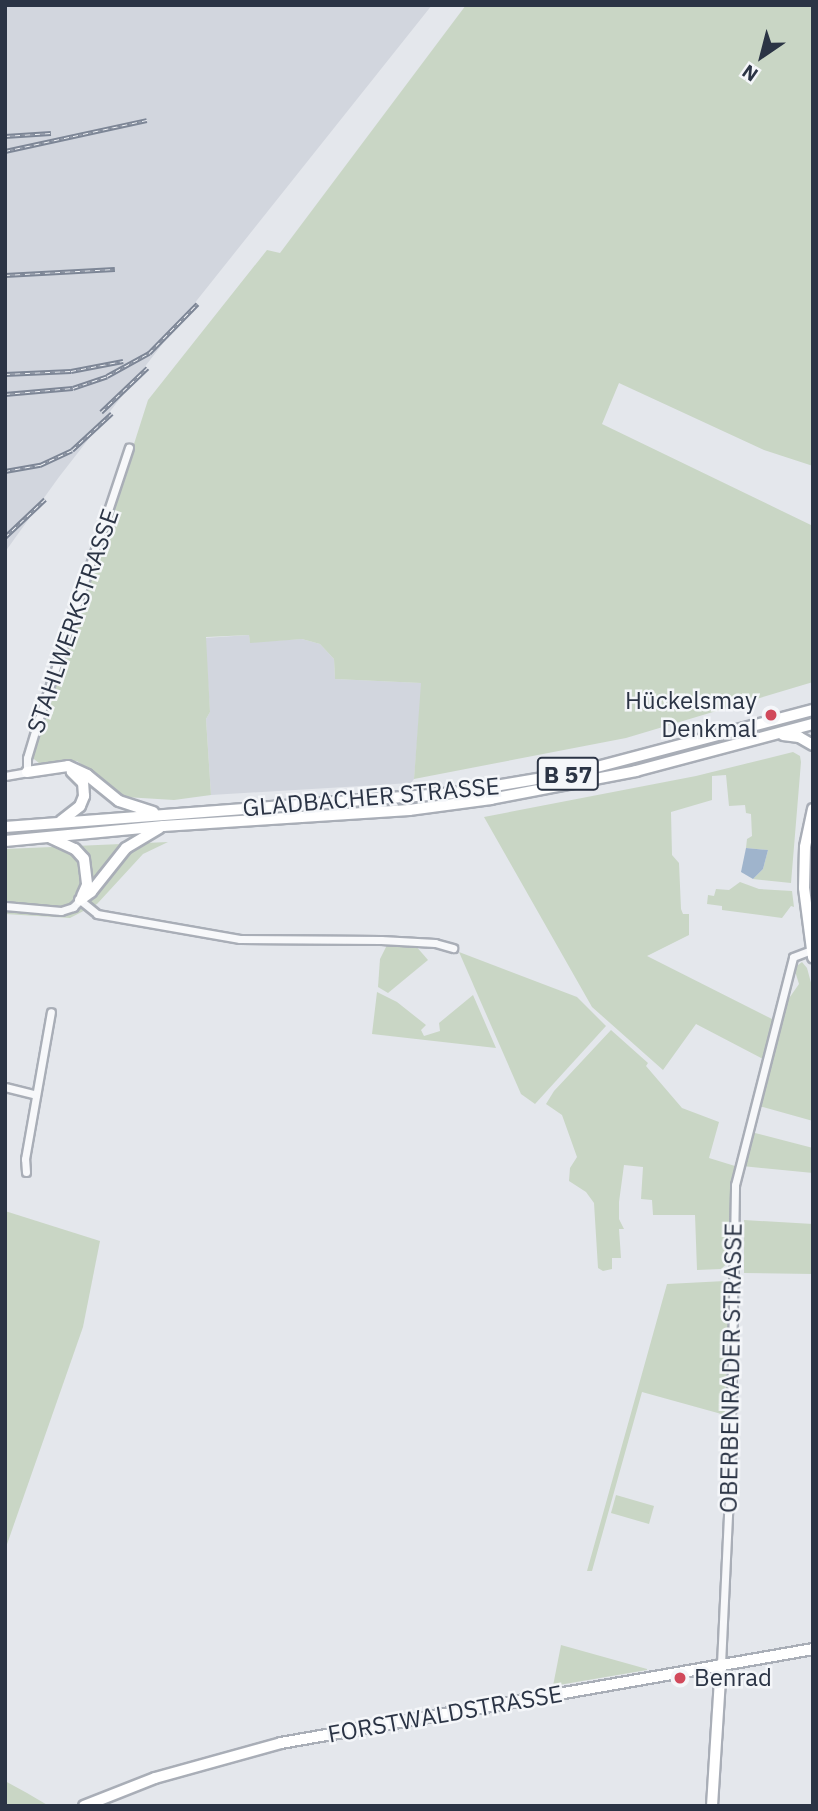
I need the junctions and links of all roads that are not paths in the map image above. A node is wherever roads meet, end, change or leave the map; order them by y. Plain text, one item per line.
1 (130, 448) dead end
2 (813, 710) edge
3 (813, 724) edge
4 (781, 734) junction
5 (813, 745) edge
6 (60, 766) junction
7 (27, 772) junction
8 (5, 776) edge
9 (813, 809) edge
10 (163, 820) junction
11 (58, 823) junction
12 (11, 827) edge
13 (48, 837) junction
14 (5, 841) edge
15 (80, 900) junction
16 (5, 906) edge
17 (453, 948) dead end
18 (812, 953) edge
19 (51, 1012) dead end
20 (5, 1087) edge
21 (36, 1095) junction
22 (26, 1172) dead end
23 (813, 1649) edge
24 (722, 1664) junction
25 (84, 1806) edge
26 (712, 1806) edge

1 - 7 street, STAHLWERKSTRASSE
2 - 10 main road, GLADBACHER STRASSE / B 57
3 - 4 main road, GLADBACHER STRASSE / B 57
4 - 5 main road
4 - 10 main road, GLADBACHER STRASSE / B 57
6 - 7 main road
6 - 10 main road
6 - 11 main road
7 - 8 street
9 - 18 main road
10 - 11 main road, GLADBACHER STRASSE / B 57
10 - 13 main road, GLADBACHER STRASSE / B 57
10 - 15 main road
11 - 12 main road, GLADBACHER STRASSE / B 57
13 - 14 main road, GLADBACHER STRASSE / B 57
13 - 15 main road
15 - 16 street
15 - 17 street
18 - 24 street, OBERBENRADER STRASSE
19 - 21 street
20 - 21 street
21 - 22 street
23 - 24 main road, FORSTWALDSTRASSE
24 - 25 main road, FORSTWALDSTRASSE
24 - 26 main road, OBERBENRADER STRASSE

